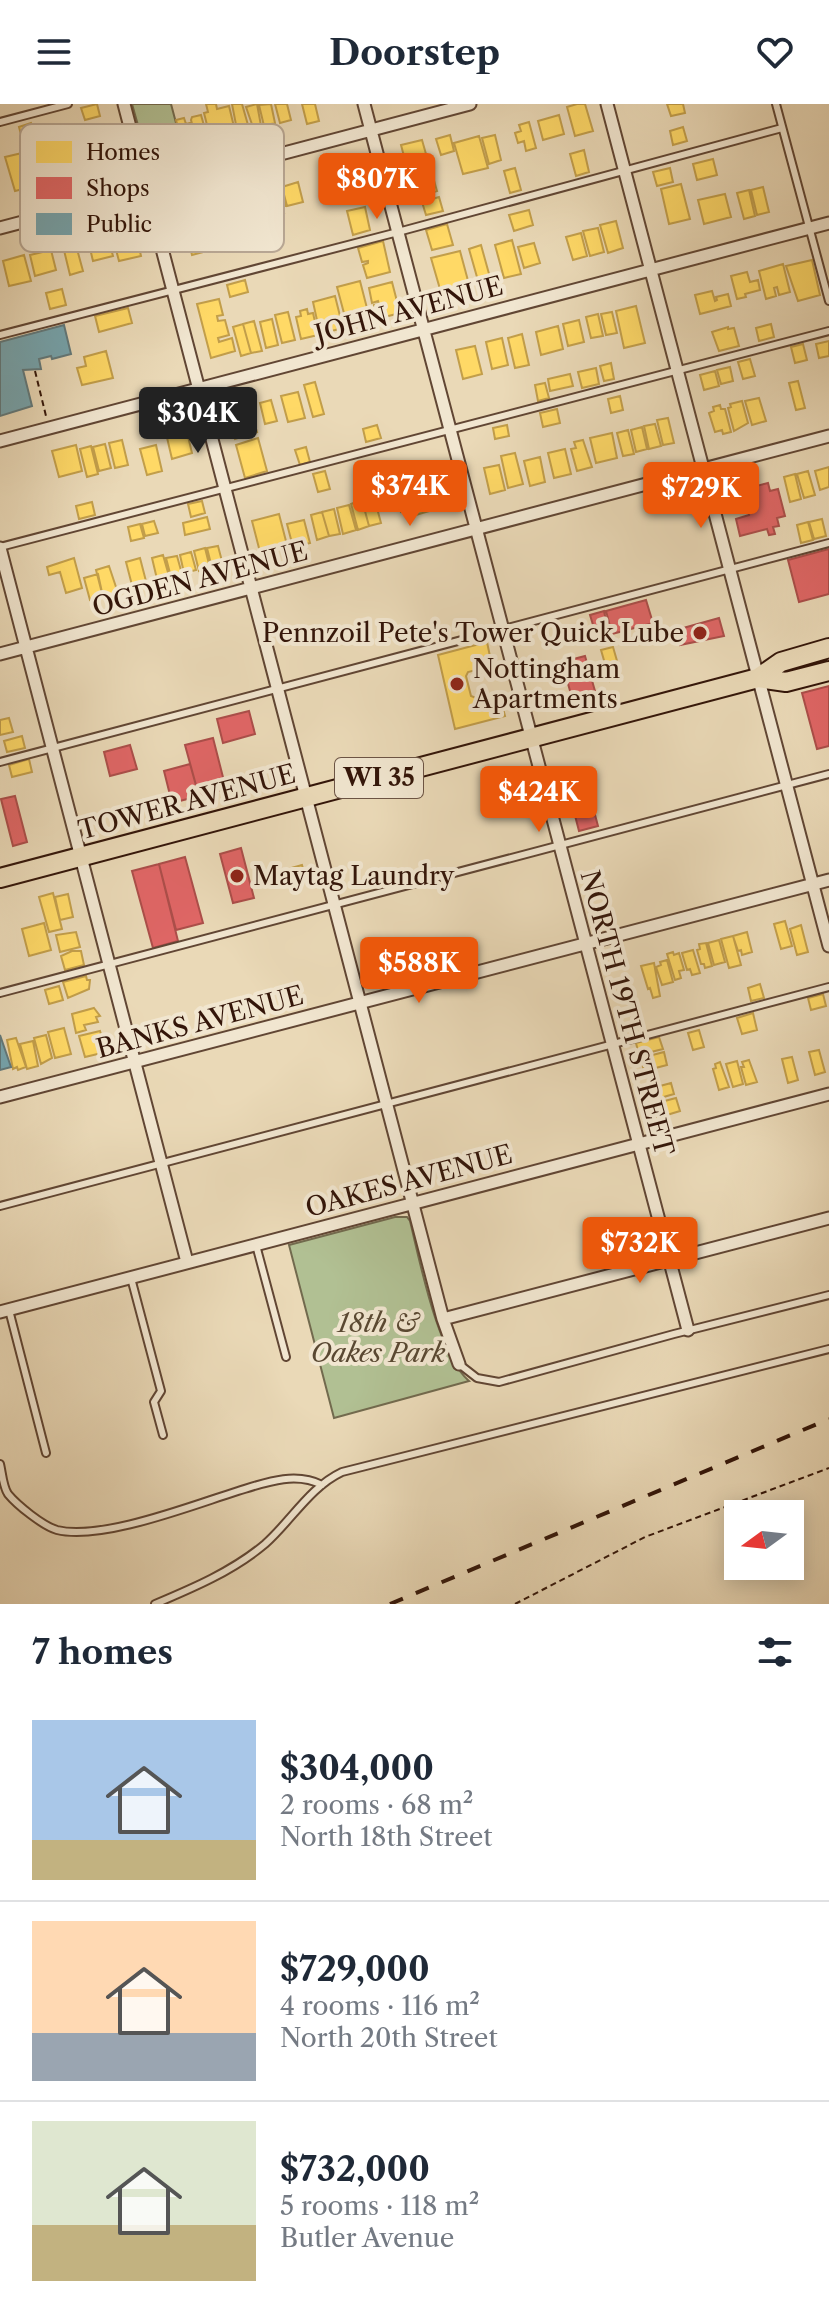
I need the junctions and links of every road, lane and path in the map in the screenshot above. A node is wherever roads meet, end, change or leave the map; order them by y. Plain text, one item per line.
1 (68, 104) edge
2 (124, 104) edge
3 (364, 104) edge
4 (470, 104) edge
5 (607, 104) edge
6 (776, 104) edge
7 (0, 122) edge
8 (129, 124) edge
9 (782, 128) junction
10 (371, 130) junction
11 (284, 153) edge
12 (625, 170) junction
13 (20, 223) edge
14 (829, 223) edge
15 (0, 228) edge
16 (810, 228) junction
17 (398, 232) junction
18 (163, 252) edge
19 (651, 269) junction
20 (173, 289) junction
21 (829, 301) edge
22 (423, 329) junction
23 (829, 331) edge
24 (0, 335) edge
25 (35, 371) dead end
26 (677, 371) junction
27 (199, 389) junction
28 (49, 428) junction
29 (450, 431) junction
30 (829, 436) edge
31 (0, 441) edge
32 (703, 469) junction
33 (225, 488) junction
34 (476, 528) junction
35 (829, 543) edge
36 (0, 547) edge
37 (730, 570) junction
38 (251, 588) junction
39 (502, 628) junction
40 (26, 648) junction
41 (829, 648) edge
42 (0, 654) edge
43 (829, 671) edge
44 (758, 678) junction
45 (277, 689) junction
46 (531, 737) junction
47 (52, 748) junction
48 (0, 762) edge
49 (829, 774) edge
50 (787, 785) junction
51 (306, 797) junction
52 (560, 844) junction
53 (80, 857) junction
54 (0, 878) edge
55 (829, 880) edge
56 (813, 884) junction
57 (334, 905) junction
58 (586, 943) junction
59 (829, 946) edge
60 (109, 964) junction
61 (829, 987) edge
62 (0, 993) edge
63 (360, 1003) junction
64 (612, 1045) junction
65 (134, 1062) junction
66 (829, 1094) edge
67 (0, 1097) edge
68 (386, 1104) junction
69 (639, 1144) junction
70 (161, 1163) junction
71 (413, 1203) junction
72 (0, 1206) edge
73 (829, 1218) edge
74 (256, 1244) junction
75 (668, 1260) junction
76 (187, 1262) junction
77 (131, 1277) junction
78 (829, 1295) edge
79 (4, 1311) edge
80 (443, 1319) junction
81 (688, 1330) junction
82 (829, 1349) edge
83 (286, 1357) dead end
84 (459, 1364) joint
85 (163, 1435) dead end
86 (46, 1453) dead end
87 (0, 1464) edge
88 (829, 1468) edge
89 (322, 1485) junction
90 (8, 1493) junction
91 (0, 1498) edge
92 (155, 1604) edge
93 (515, 1604) edge

1 - 7 lane
2 - 8 street
3 - 10 street, NORTH 19TH STREET
4 - 10 street
5 - 12 street
6 - 9 lane
9 - 12 lane
9 - 16 lane
10 - 11 street
10 - 17 street, NORTH 19TH STREET
12 - 17 lane
12 - 19 street
13 - 15 street
14 - 16 street, JOHN AVENUE
16 - 19 street, JOHN AVENUE
16 - 21 lane
17 - 20 lane
17 - 22 street, NORTH 19TH STREET
18 - 20 street
19 - 22 street, JOHN AVENUE
19 - 26 street
20 - 24 lane
20 - 27 street
22 - 27 street, JOHN AVENUE
22 - 29 street, NORTH 19TH STREET
23 - 26 lane
25 - 28 path
26 - 29 lane
26 - 32 street
27 - 28 street, JOHN AVENUE
27 - 33 street
28 - 31 street, JOHN AVENUE
29 - 33 lane
29 - 34 street, NORTH 19TH STREET
30 - 32 street, OGDEN AVENUE
32 - 34 street, OGDEN AVENUE
32 - 37 street
33 - 36 lane
33 - 38 street
34 - 38 street, OGDEN AVENUE
34 - 39 street, NORTH 19TH STREET
35 - 37 lane
36 - 40 street
37 - 39 lane
37 - 44 street
38 - 40 street, OGDEN AVENUE
38 - 45 street
39 - 45 lane
39 - 46 street, NORTH 19TH STREET
40 - 42 street, OGDEN AVENUE
40 - 47 street
41 - 44 main road, TOWER AVENUE / WI 35
43 - 44 main road, TOWER AVENUE / WI 35
44 - 46 main road, TOWER AVENUE / WI 35
44 - 50 street
45 - 47 lane
45 - 51 street
46 - 51 main road, TOWER AVENUE / WI 35
46 - 52 street, NORTH 19TH STREET
47 - 48 lane
47 - 53 street
49 - 50 lane
50 - 52 lane
50 - 56 street
51 - 53 main road, TOWER AVENUE / WI 35
51 - 57 street
52 - 57 lane
52 - 58 street, NORTH 19TH STREET
53 - 54 main road, TOWER AVENUE / WI 35
53 - 60 street
55 - 56 street, BANKS AVENUE
56 - 58 street, BANKS AVENUE
56 - 59 street
57 - 60 lane
57 - 63 street
58 - 63 street, BANKS AVENUE
58 - 64 street, NORTH 19TH STREET
60 - 62 lane
60 - 65 street
61 - 64 lane
63 - 65 street, BANKS AVENUE
63 - 68 street
64 - 68 lane
64 - 69 street, NORTH 19TH STREET
65 - 67 street, BANKS AVENUE
65 - 70 street
66 - 69 street, OAKES AVENUE
68 - 70 lane
68 - 71 street
69 - 71 street, OAKES AVENUE
69 - 75 street, NORTH 19TH STREET
70 - 72 lane
70 - 76 street
71 - 74 street, OAKES AVENUE
71 - 80 street
73 - 75 street
74 - 76 street, OAKES AVENUE
74 - 83 lane
75 - 80 street
75 - 81 street, NORTH 19TH STREET
76 - 77 street, OAKES AVENUE
77 - 79 street, OAKES AVENUE
77 - 85 lane
78 - 81 lane
79 - 86 lane
80 - 84 street
81 - 84 lane
82 - 89 lane
87 - 90 lane
88 - 93 path
89 - 90 lane
89 - 92 lane
90 - 91 lane

